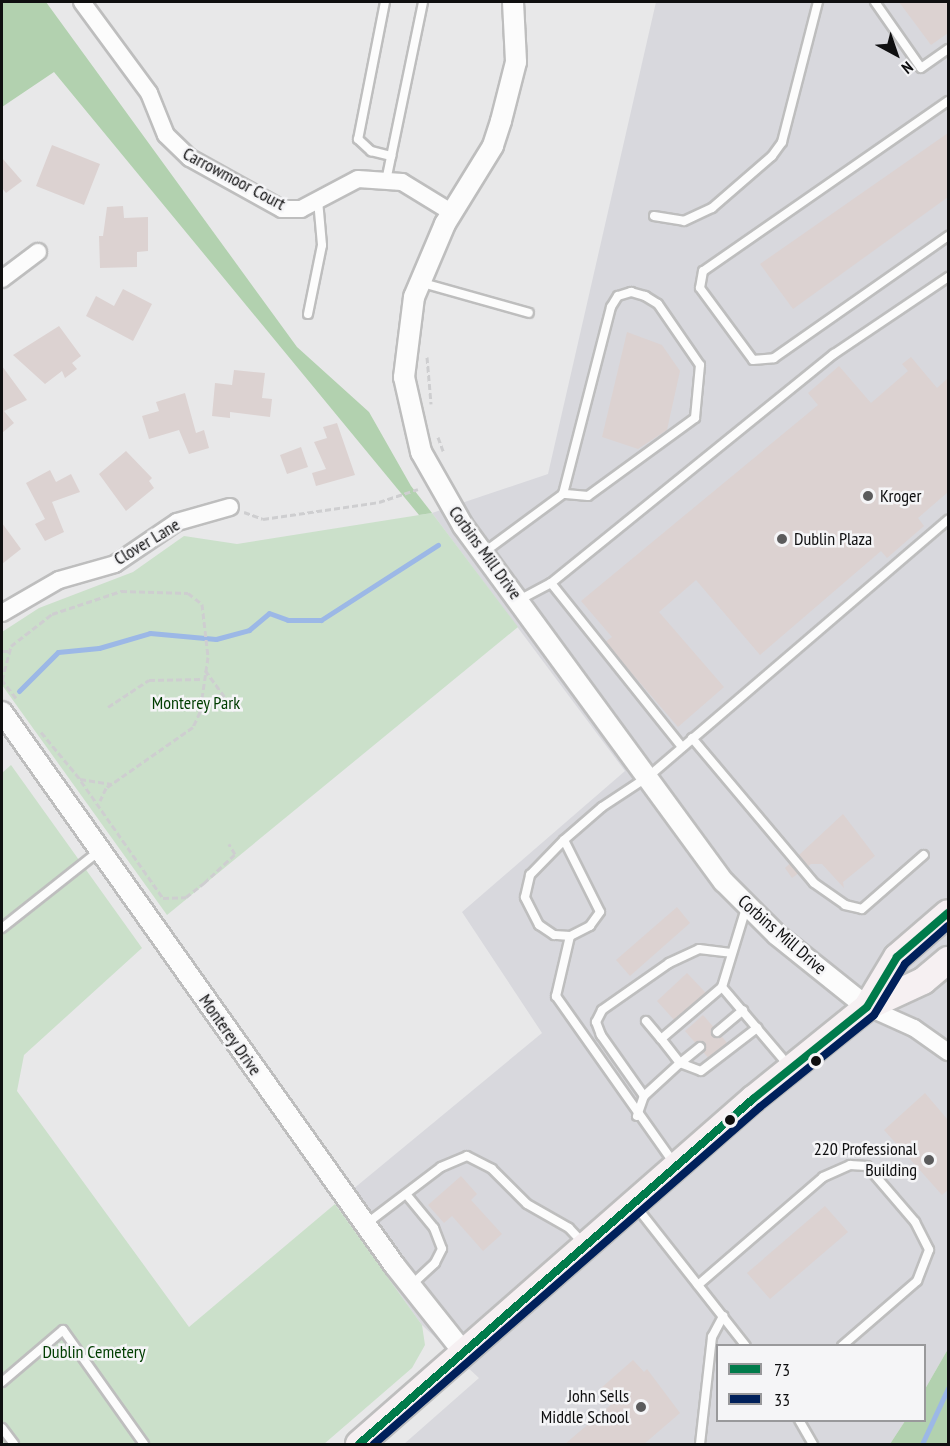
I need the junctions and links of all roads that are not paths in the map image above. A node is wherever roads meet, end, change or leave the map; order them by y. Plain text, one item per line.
1 (82, 2) edge
2 (385, 2) edge
3 (423, 2) edge
4 (513, 2) edge
5 (818, 2) edge
6 (875, 2) edge
7 (948, 49) edge
8 (948, 101) edge
9 (391, 156) junction
10 (386, 181) junction
11 (318, 200) junction
12 (451, 212) junction
13 (654, 216) dead end
14 (948, 236) edge
15 (38, 252) dead end
16 (948, 277) edge
17 (2, 279) edge
18 (419, 282) junction
19 (529, 313) dead end
20 (308, 314) dead end
21 (564, 494) junction
22 (230, 507) road end
23 (948, 520) edge
24 (483, 553) junction
25 (551, 583) junction
26 (519, 600) junction
27 (2, 613) edge
28 (2, 712) edge
29 (692, 738) junction
30 (682, 747) junction
31 (648, 776) junction
32 (564, 840) junction
33 (100, 851) junction
34 (924, 855) dead end
35 (746, 908) junction
36 (948, 913) edge
37 (2, 928) edge
38 (570, 936) junction
39 (731, 954) junction
40 (948, 960) edge
41 (722, 987) junction
42 (867, 1007) junction
43 (743, 1010) junction
44 (646, 1021) dead end
45 (757, 1028) junction
46 (717, 1032) dead end
47 (661, 1039) junction
48 (700, 1047) dead end
49 (948, 1051) edge
50 (680, 1063) junction
51 (791, 1068) junction
52 (644, 1096) junction
53 (637, 1116) junction
54 (677, 1167) junction
55 (406, 1194) junction
56 (635, 1205) junction
57 (365, 1225) junction
58 (587, 1247) junction
59 (698, 1285) junction
60 (410, 1286) junction
61 (723, 1316) junction
62 (744, 1344) edge
63 (844, 1344) edge
64 (465, 1354) junction
65 (2, 1382) edge
66 (800, 1422) edge
67 (2, 1428) edge
68 (14, 1444) edge
69 (144, 1444) edge
70 (359, 1444) edge
71 (700, 1444) edge
72 (813, 1444) edge

1 - 11 street, Carrowmoor Court
2 - 9 lane
3 - 9 lane
4 - 12 street, Corbins Mill Drive
5 - 13 lane
6 - 7 lane
8 - 14 lane
9 - 10 lane
10 - 11 street, Carrowmoor Court
10 - 12 street, Carrowmoor Court
11 - 20 lane
12 - 18 street, Corbins Mill Drive
15 - 17 street
16 - 25 lane
18 - 19 lane
18 - 24 street, Corbins Mill Drive
21 - 21 lane
21 - 24 lane
22 - 27 street, Clover Lane
23 - 29 lane
24 - 26 street, Corbins Mill Drive
25 - 26 lane
25 - 30 lane
26 - 31 street, Corbins Mill Drive
28 - 33 street, Monterey Drive
29 - 30 lane
29 - 34 lane
30 - 31 lane
31 - 32 lane
31 - 35 street, Corbins Mill Drive
32 - 38 lane
32 - 38 lane
33 - 37 lane
33 - 57 street, Monterey Drive
35 - 39 lane
35 - 42 street, Corbins Mill Drive
36 - 42 main road
38 - 53 lane
39 - 41 lane
39 - 52 lane
40 - 42 main road
41 - 43 lane
41 - 47 lane
42 - 49 street
42 - 51 main road
43 - 45 lane
43 - 46 lane
44 - 47 lane
45 - 50 lane
45 - 51 lane
47 - 50 lane
48 - 50 lane
50 - 52 lane
51 - 54 main road
52 - 53 lane
53 - 54 lane
54 - 56 main road
55 - 57 lane
55 - 58 lane
55 - 60 lane
56 - 58 main road
56 - 59 lane
57 - 60 street, Monterey Drive
58 - 64 main road
59 - 61 lane
59 - 63 lane
60 - 64 street, Monterey Drive
61 - 62 lane
61 - 71 lane
64 - 70 main road
65 - 69 lane
66 - 72 lane
67 - 68 lane

